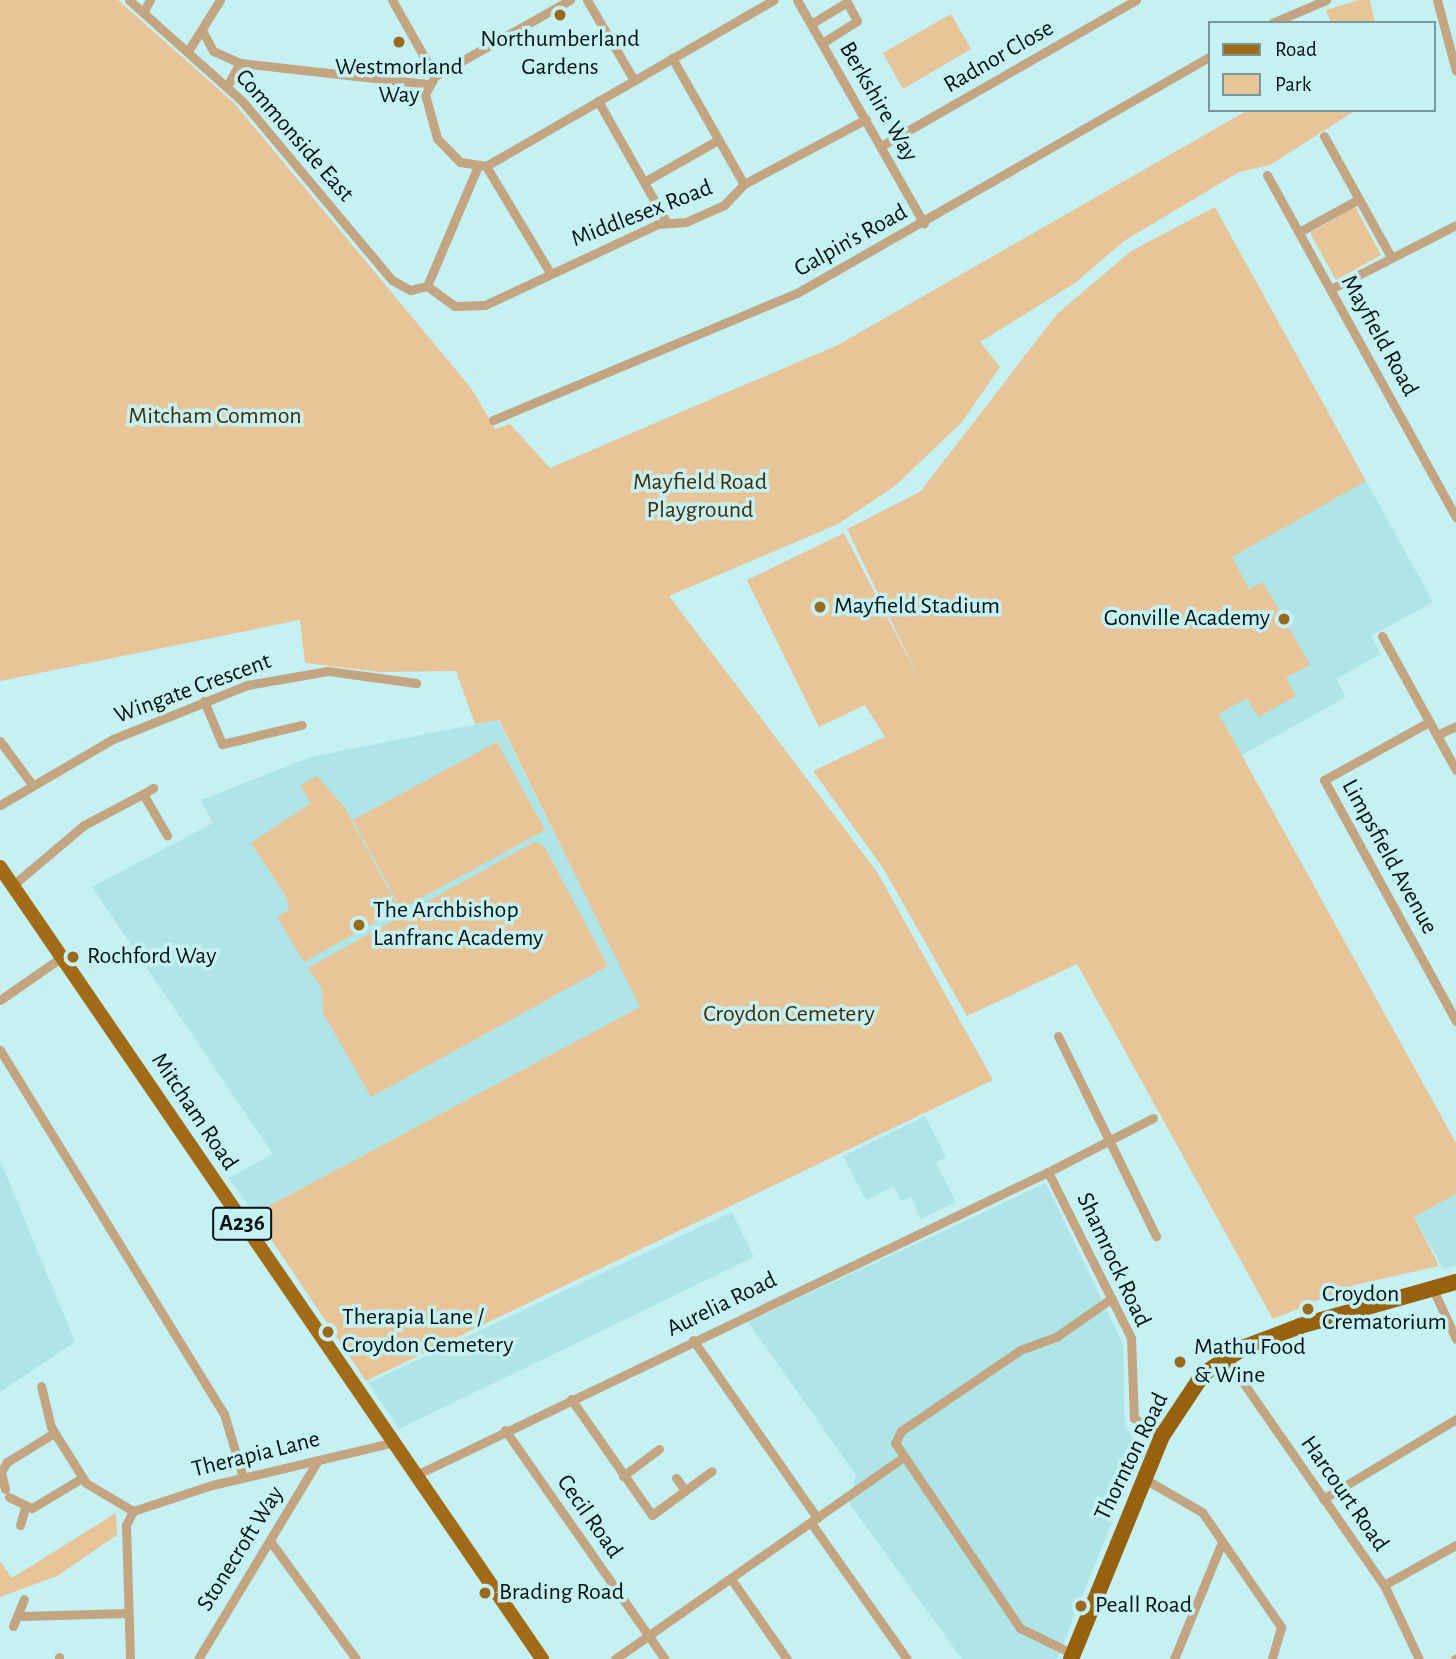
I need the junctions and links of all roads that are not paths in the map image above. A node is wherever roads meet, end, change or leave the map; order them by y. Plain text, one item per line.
1 (129, 0) edge
2 (150, 0) edge
3 (220, 0) edge
4 (392, 0) edge
5 (570, 0) edge
6 (587, 0) edge
7 (774, 0) edge
8 (797, 0) edge
9 (1136, 0) edge
10 (1326, 0) edge
11 (1436, 2) edge
12 (143, 13) junction
13 (1277, 21) edge
14 (811, 24) junction
15 (203, 32) junction
16 (822, 43) junction
17 (188, 51) junction
18 (672, 58) junction
19 (1208, 58) edge
20 (240, 63) junction
21 (1456, 71) edge
22 (435, 76) junction
23 (634, 80) junction
24 (428, 84) junction
25 (227, 86) junction
26 (598, 101) junction
27 (866, 119) junction
28 (1324, 136) dead end
29 (718, 140) junction
30 (881, 146) junction
31 (482, 167) junction
32 (1267, 175) dead end
33 (644, 183) junction
34 (744, 184) junction
35 (1359, 199) junction
36 (666, 221) junction
37 (924, 223) junction
38 (1456, 225) edge
39 (1299, 232) junction
40 (1391, 257) junction
41 (549, 271) junction
42 (427, 286) junction
43 (1331, 289) junction
44 (493, 420) dead end
45 (1456, 517) edge
46 (1382, 636) dead end
47 (416, 683) dead end
48 (204, 701) junction
49 (1429, 722) junction
50 (302, 725) dead end
51 (1456, 726) edge
52 (1437, 735) junction
53 (0, 741) edge
54 (1456, 770) edge
55 (31, 783) junction
56 (153, 788) dead end
57 (143, 794) junction
58 (0, 805) edge
59 (167, 835) dead end
60 (0, 867) edge
61 (13, 885) junction
62 (62, 957) junction
63 (0, 1000) edge
64 (1456, 1021) edge
65 (1059, 1036) dead end
66 (0, 1050) edge
67 (1153, 1118) dead end
68 (1109, 1139) junction
69 (1048, 1172) junction
70 (1156, 1237) dead end
71 (1456, 1282) edge
72 (1432, 1287) junction
73 (1112, 1298) junction
74 (1456, 1339) edge
75 (693, 1340) junction
76 (1226, 1358) junction
77 (41, 1386) dead end
78 (571, 1399) junction
79 (1456, 1419) edge
80 (505, 1430) junction
81 (54, 1433) junction
82 (1162, 1436) junction
83 (391, 1443) junction
84 (659, 1449) dead end
85 (901, 1459) junction
86 (318, 1460) junction
87 (712, 1471) dead end
88 (0, 1472) edge
89 (414, 1476) junction
90 (623, 1476) junction
91 (243, 1477) junction
92 (82, 1478) junction
93 (676, 1478) dead end
94 (1143, 1478) junction
95 (685, 1490) junction
96 (1323, 1499) junction
97 (25, 1508) junction
98 (133, 1511) junction
99 (814, 1521) junction
100 (20, 1525) dead end
101 (270, 1541) junction
102 (1222, 1542) junction
103 (1456, 1545) edge
104 (731, 1578) junction
105 (1384, 1585) junction
106 (24, 1599) dead end
107 (128, 1613) junction
108 (22, 1616) junction
109 (13, 1626) dead end
110 (649, 1636) junction
111 (1072, 1656) edge
112 (130, 1659) edge
113 (198, 1659) edge
114 (356, 1659) edge
115 (542, 1659) edge
116 (615, 1659) edge
117 (666, 1659) edge
118 (787, 1659) edge
119 (907, 1659) edge
120 (1174, 1659) edge
121 (1272, 1659) edge
122 (1419, 1659) edge

1 - 12 street, Commonside East
2 - 12 street
3 - 15 street
4 - 22 street
5 - 22 street
6 - 23 street
7 - 18 street
8 - 14 street, Berkshire Way
9 - 30 street, Radnor Close
10 - 13 street
11 - 21 street
12 - 17 street, Commonside East
14 - 16 street, Berkshire Way
14 - 16 street
15 - 17 street
15 - 20 street
16 - 27 street, Berkshire Way
17 - 25 street, Commonside East
18 - 23 street
18 - 29 street
19 - 37 street, Galpin's Road
20 - 24 street
20 - 25 street
22 - 24 street
23 - 26 street
24 - 31 street
25 - 42 street, Commonside East
26 - 31 street
26 - 33 street
27 - 30 street, Berkshire Way
27 - 34 street, Middlesex Road
28 - 35 street
29 - 33 street
29 - 34 street
30 - 37 street, Berkshire Way
31 - 41 street
31 - 42 street
32 - 39 street, Mayfield Road
33 - 36 street
34 - 36 street, Middlesex Road
35 - 39 street
35 - 40 street
36 - 41 street, Middlesex Road
37 - 44 street, Galpin's Road
38 - 40 street
39 - 43 street, Mayfield Road
40 - 43 street
41 - 42 street, Middlesex Road
43 - 45 street, Mayfield Road
46 - 49 street
47 - 48 street, Wingate Crescent
48 - 50 street
48 - 55 street, Wingate Crescent
49 - 52 street
49 - 64 street, Limpsfield Avenue
51 - 52 street
52 - 54 street
53 - 55 street
55 - 58 street, Wingate Crescent
56 - 57 street
57 - 59 street
57 - 61 street
60 - 61 main road, Mitcham Road / A236
61 - 62 main road, Mitcham Road / A236
62 - 63 street
62 - 83 main road, Mitcham Road / A236
65 - 68 street
66 - 91 street
67 - 68 street, Aurelia Road
68 - 69 street, Aurelia Road
68 - 70 street
69 - 73 street, Shamrock Road
69 - 75 street, Aurelia Road
71 - 72 highway, Thornton Road
72 - 74 street
72 - 76 highway, Thornton Road
73 - 82 street, Shamrock Road
73 - 85 street
75 - 78 street, Aurelia Road
75 - 99 street
76 - 82 highway, Thornton Road
76 - 96 street, Harcourt Road
77 - 81 street
78 - 80 street, Aurelia Road
78 - 90 street
79 - 96 street
80 - 89 street, Aurelia Road
80 - 110 street, Cecil Road
81 - 88 street
81 - 92 street
82 - 94 highway, Thornton Road
83 - 86 street, Therapia Lane
83 - 89 main road, Mitcham Road / A236
84 - 90 street
85 - 99 street
85 - 111 street
86 - 91 street, Therapia Lane
86 - 101 street, Stonecroft Way
87 - 95 street
88 - 97 street
89 - 115 main road, Mitcham Road / A236
90 - 95 street
91 - 98 street, Therapia Lane
92 - 97 street
92 - 98 street
93 - 95 street
94 - 102 street
94 - 111 highway, Thornton Road
96 - 105 street, Harcourt Road
97 - 100 street
98 - 107 street
99 - 104 street
99 - 119 street
101 - 113 street, Stonecroft Way
101 - 114 street
102 - 120 street
102 - 121 street
103 - 105 street
104 - 110 street
104 - 118 street
105 - 122 street, Harcourt Road
106 - 108 street
107 - 108 street
107 - 112 street
108 - 109 street
110 - 116 street
110 - 117 street, Cecil Road

